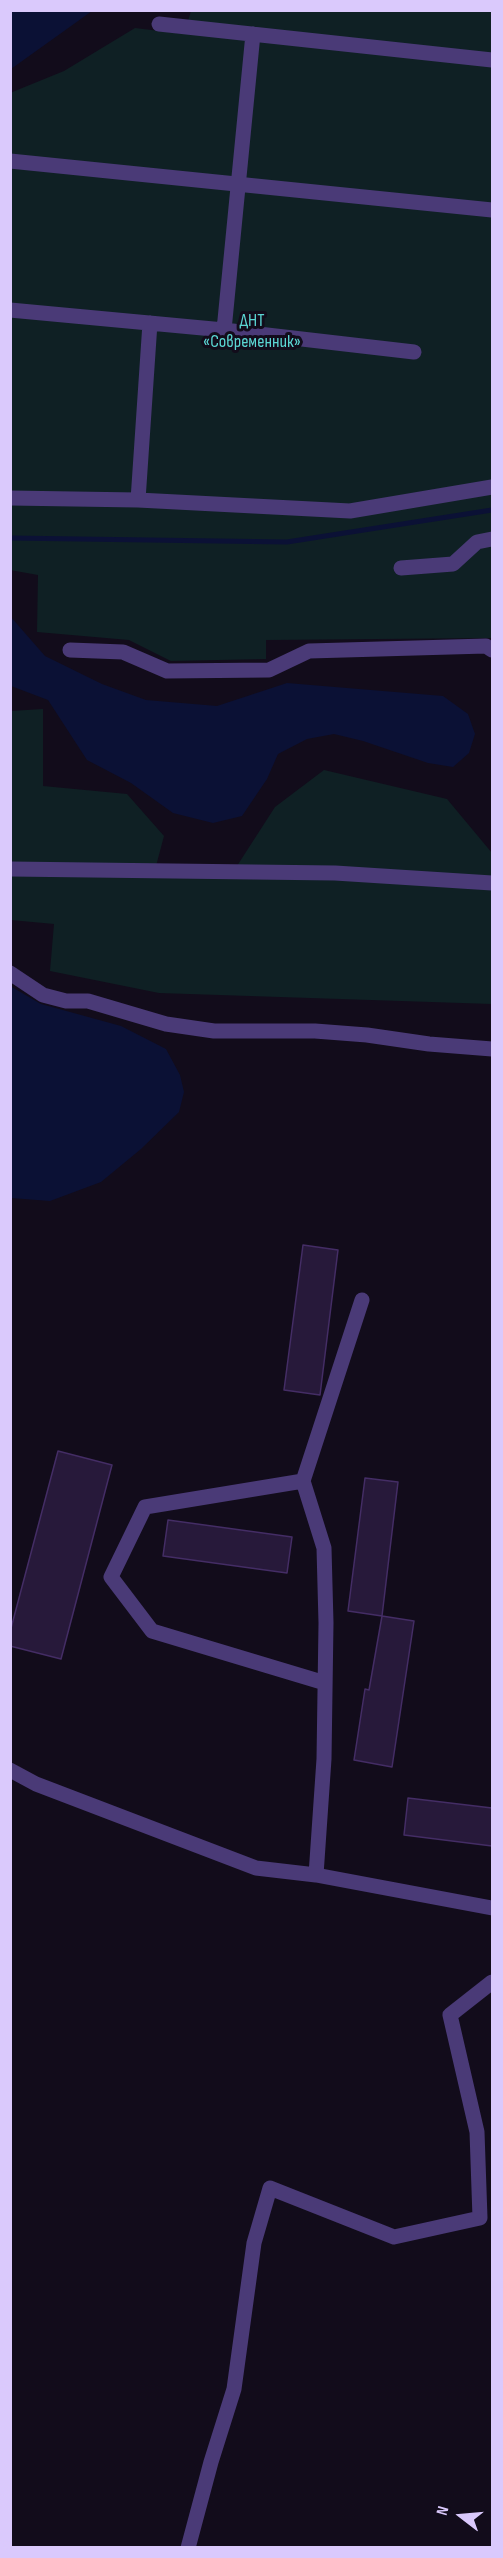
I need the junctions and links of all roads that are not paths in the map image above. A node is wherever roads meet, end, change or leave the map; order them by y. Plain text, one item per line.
1 (159, 24) dead end
2 (253, 34) junction
3 (492, 60) edge
4 (10, 161) edge
5 (237, 184) junction
6 (492, 210) edge
7 (10, 310) edge
8 (150, 323) junction
9 (224, 330) junction
10 (414, 352) dead end
11 (492, 487) edge
12 (10, 498) edge
13 (138, 501) junction
14 (492, 539) edge
15 (401, 568) dead end
16 (70, 650) dead end
17 (492, 650) edge
18 (10, 869) edge
19 (492, 883) edge
20 (10, 973) edge
21 (492, 1049) edge
22 (362, 1300) dead end
23 (303, 1481) junction
24 (325, 1683) junction
25 (10, 1770) edge
26 (316, 1875) junction
27 (492, 1908) edge
28 (492, 1982) edge
29 (188, 2547) edge

1 - 2 street
2 - 3 street
2 - 5 street
4 - 5 street
5 - 6 street
5 - 9 street
7 - 8 street
8 - 9 street
8 - 13 street
9 - 10 street
11 - 13 street
12 - 13 street
14 - 15 street
16 - 17 street
18 - 19 street
20 - 21 street
22 - 23 street
23 - 24 street
23 - 24 street
24 - 26 street
25 - 26 street
26 - 27 street
28 - 29 street

